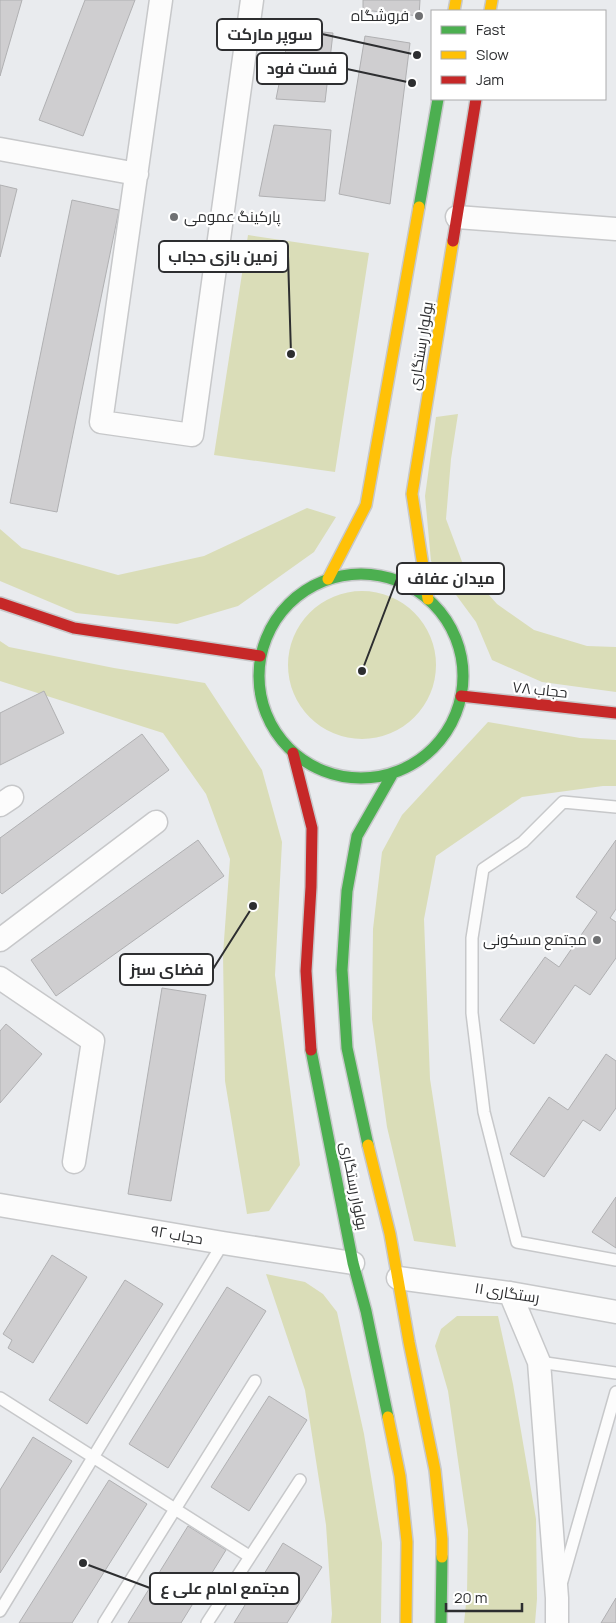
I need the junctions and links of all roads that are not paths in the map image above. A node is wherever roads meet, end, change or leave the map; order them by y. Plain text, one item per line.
1 (161, 0) edge
2 (252, 0) edge
3 (438, 100) edge
4 (476, 100) edge
5 (0, 149) edge
6 (137, 174) junction
7 (457, 217) junction
8 (616, 228) edge
9 (328, 579) junction
10 (428, 599) junction
11 (0, 603) edge
12 (260, 656) junction
13 (461, 696) junction
14 (616, 713) edge
15 (293, 753) junction
16 (393, 773) junction
17 (616, 807) edge
18 (156, 822) dead end
19 (0, 940) edge
20 (0, 978) edge
21 (74, 1162) dead end
22 (0, 1206) edge
23 (223, 1243) junction
24 (616, 1260) edge
25 (354, 1263) junction
26 (398, 1278) junction
27 (510, 1293) junction
28 (616, 1312) edge
29 (538, 1362) junction
30 (616, 1373) edge
31 (255, 1381) dead end
32 (616, 1392) edge
33 (0, 1398) edge
34 (94, 1458) junction
35 (300, 1480) dead end
36 (176, 1510) junction
37 (249, 1556) junction
38 (557, 1598) junction
39 (0, 1611) edge
40 (104, 1623) edge
41 (207, 1623) edge
42 (406, 1623) edge
43 (441, 1623) edge
44 (557, 1623) edge

1 - 6 street
2 - 6 street
3 - 9 street, بولوار رستگاری
4 - 7 street, بولوار رستگاری
5 - 6 street
7 - 8 street
7 - 10 street, بولوار رستگاری
9 - 10 street
9 - 12 street
10 - 13 street
11 - 12 street
12 - 15 street
13 - 14 street, حجاب ۷۸
13 - 16 street
15 - 16 street
15 - 25 street, بولوار رستگاری
16 - 26 street, بولوار رستگاری
17 - 24 lane
18 - 19 street
20 - 21 street
22 - 23 street, حجاب ۹۲
23 - 25 street, حجاب ۹۲
23 - 34 lane
25 - 42 street, بولوار رستگاری
26 - 27 street, رستگاری ۱۱
26 - 43 street, بولوار رستگاری
27 - 28 street, رستگاری ۱۱
27 - 29 street
29 - 30 lane
29 - 38 street
31 - 36 lane
32 - 38 lane
33 - 34 lane
34 - 36 lane
34 - 39 lane
35 - 37 lane
36 - 37 lane
36 - 40 lane
37 - 41 lane
38 - 44 street

